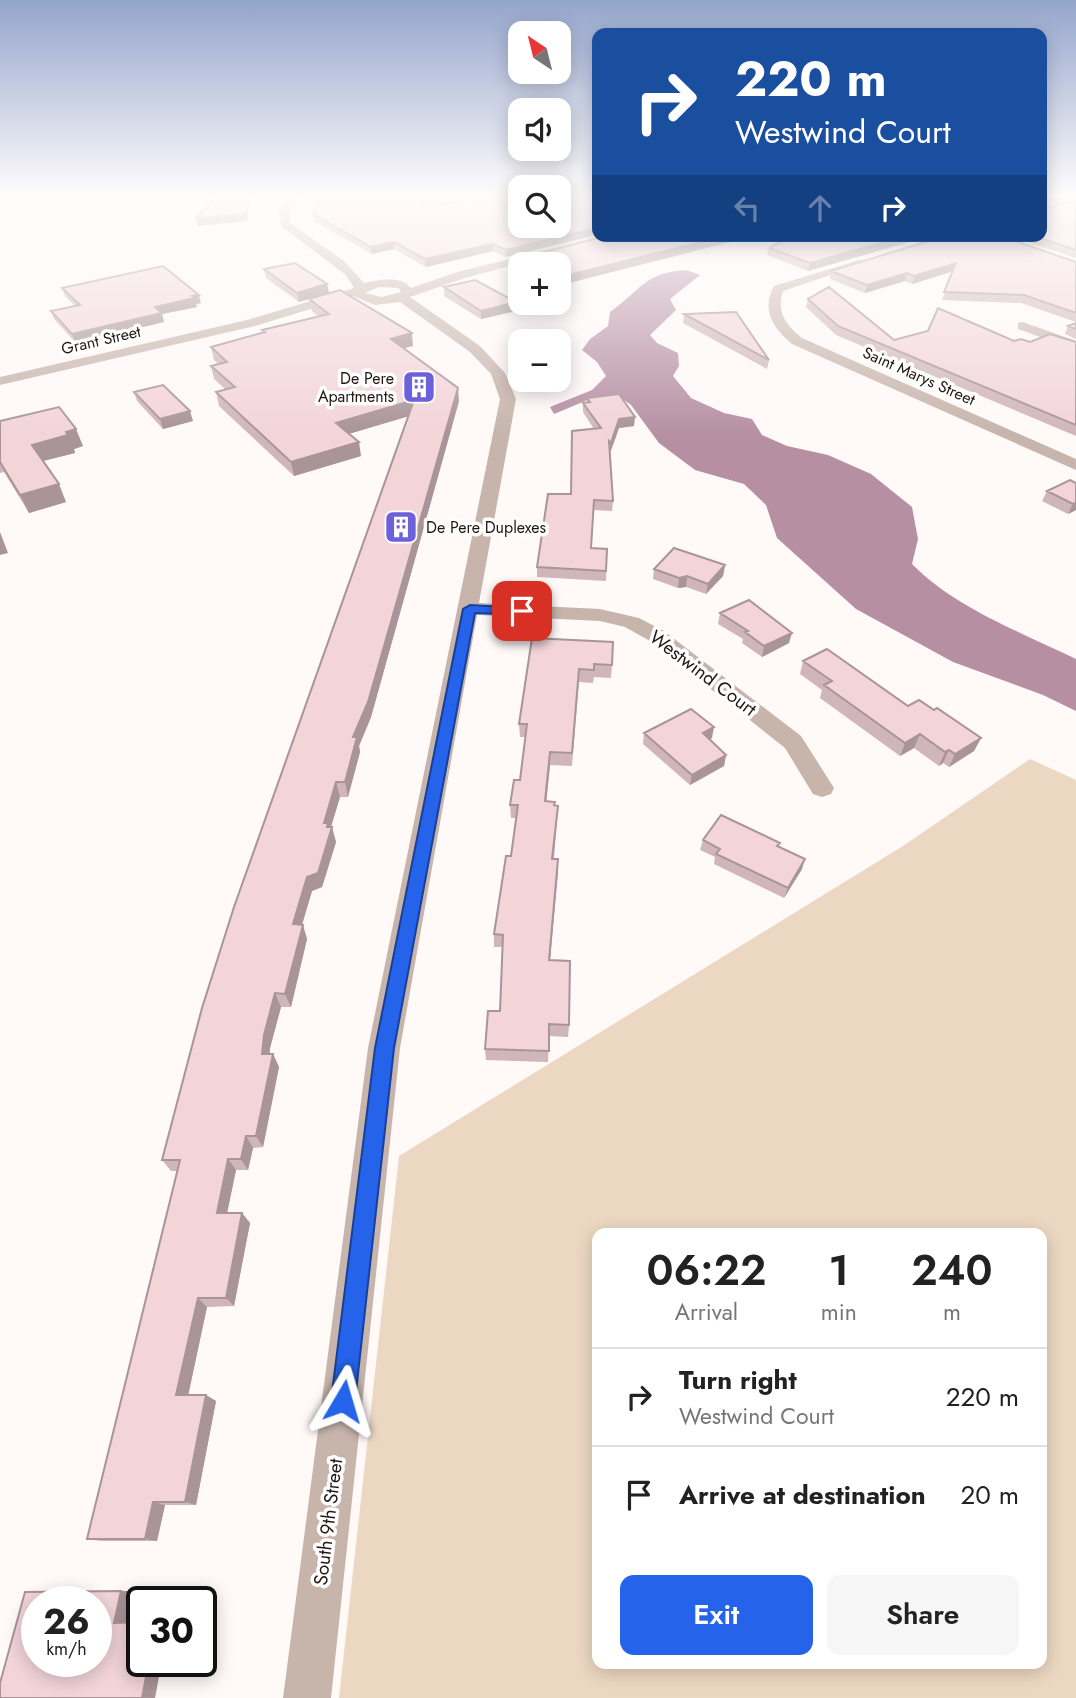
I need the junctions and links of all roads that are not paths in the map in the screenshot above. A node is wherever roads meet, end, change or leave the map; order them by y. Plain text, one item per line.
1 (353, 276) edge
2 (375, 276) edge
3 (425, 276) edge
4 (457, 276) edge
5 (814, 276) edge
6 (390, 282) junction
7 (359, 290) junction
8 (405, 295) junction
9 (377, 301) junction
10 (250, 323) junction
11 (1023, 326) dead end
12 (451, 334) junction
13 (1076, 346) edge
14 (0, 363) edge
15 (6, 380) edge
16 (1076, 466) edge
17 (470, 609) junction
18 (822, 788) dead end
19 (307, 1698) edge

1 - 7 street
2 - 6 street
3 - 6 street, Grant Street
4 - 8 street, Grant Street
5 - 16 street, Saint Marys Street
6 - 7 street, Grant Street
6 - 8 street
7 - 9 street
7 - 10 street, Grant Street
8 - 9 street, Grant Street
8 - 12 street, South 9th Street
9 - 10 street, Grant Street
9 - 12 street, South 9th Street
10 - 15 street, Grant Street
11 - 13 street
12 - 17 street, South 9th Street
14 - 15 street
17 - 18 street, Westwind Court
17 - 19 street, South 9th Street

